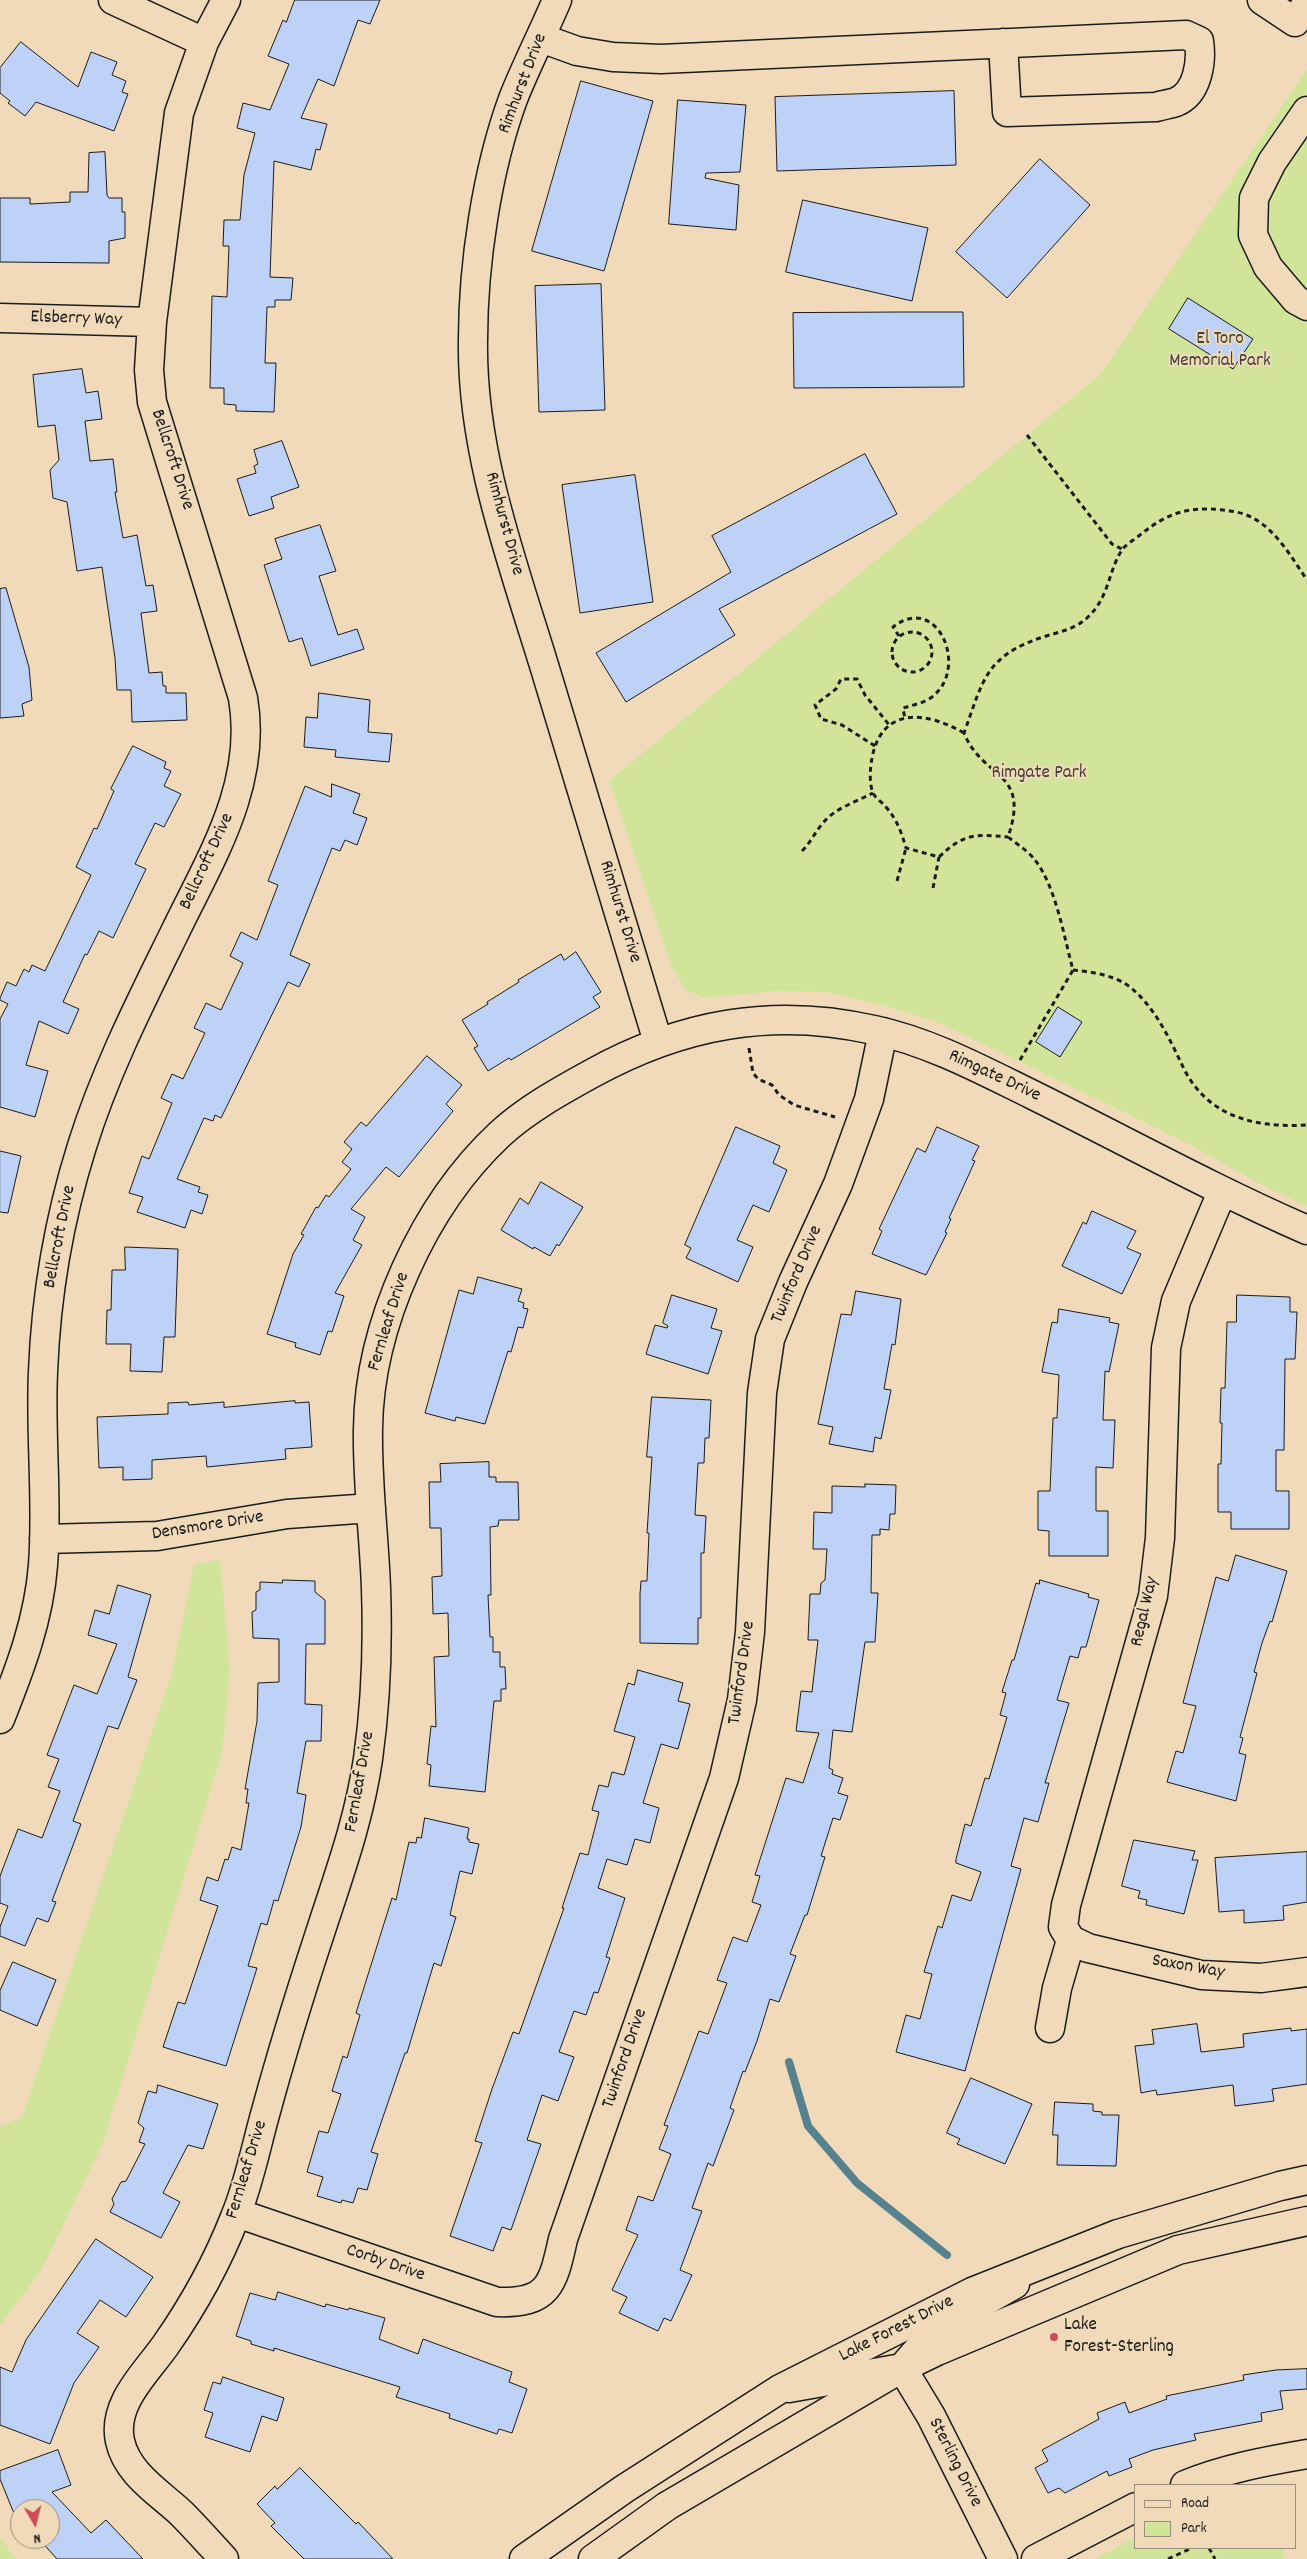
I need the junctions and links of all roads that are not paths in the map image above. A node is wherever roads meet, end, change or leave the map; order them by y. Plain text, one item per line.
1 (113, 0) edge
2 (226, 0) edge
3 (557, 0) edge
4 (1262, 0) edge
5 (1307, 3) edge
6 (541, 38) junction
7 (204, 42) junction
8 (1003, 43) junction
9 (1307, 112) edge
10 (1307, 306) edge
11 (0, 318) edge
12 (152, 322) junction
13 (883, 1032) junction
14 (658, 1042) junction
15 (1222, 1192) junction
16 (1307, 1230) edge
17 (371, 1508) junction
18 (44, 1539) junction
19 (0, 1719) edge
20 (1071, 1940) junction
21 (1307, 1972) edge
22 (1050, 2028) dead end
23 (1307, 2180) edge
24 (237, 2213) junction
25 (1307, 2221) edge
26 (1068, 2254) junction
27 (534, 2298) joint
28 (902, 2368) junction
29 (780, 2389) junction
30 (1307, 2454) edge
31 (1187, 2484) edge
32 (1134, 2508) edge
33 (224, 2559) edge
34 (524, 2559) edge
35 (593, 2559) edge
36 (1003, 2559) edge
37 (1036, 2559) edge

1 - 7 street
2 - 7 street, Bellcroft Drive
3 - 6 street, Rimhurst Drive
4 - 5 street
6 - 8 street
6 - 14 street, Rimhurst Drive
7 - 12 street, Bellcroft Drive
8 - 8 street
9 - 10 street
11 - 12 street, Elsberry Way
12 - 18 street, Bellcroft Drive
13 - 14 street, Rimgate Drive
13 - 15 street, Rimgate Drive
13 - 27 street, Twinford Drive
14 - 17 street, Fernleaf Drive
15 - 16 street, Rimgate Drive
15 - 20 street, Regal Way
17 - 18 street, Densmore Drive
17 - 24 street, Fernleaf Drive
18 - 19 street, Bellcroft Drive
20 - 21 street, Saxon Way
20 - 22 street
23 - 26 street, Lake Forest Drive
24 - 27 street, Corby Drive
24 - 33 street, Fernleaf Drive
25 - 28 street, Lake Forest Drive
26 - 28 street
26 - 29 street, Lake Forest Drive
28 - 29 street
28 - 35 street, Lake Forest Drive
28 - 36 street, Sterling Drive
29 - 34 street, Lake Forest Drive
30 - 31 street
32 - 37 street

